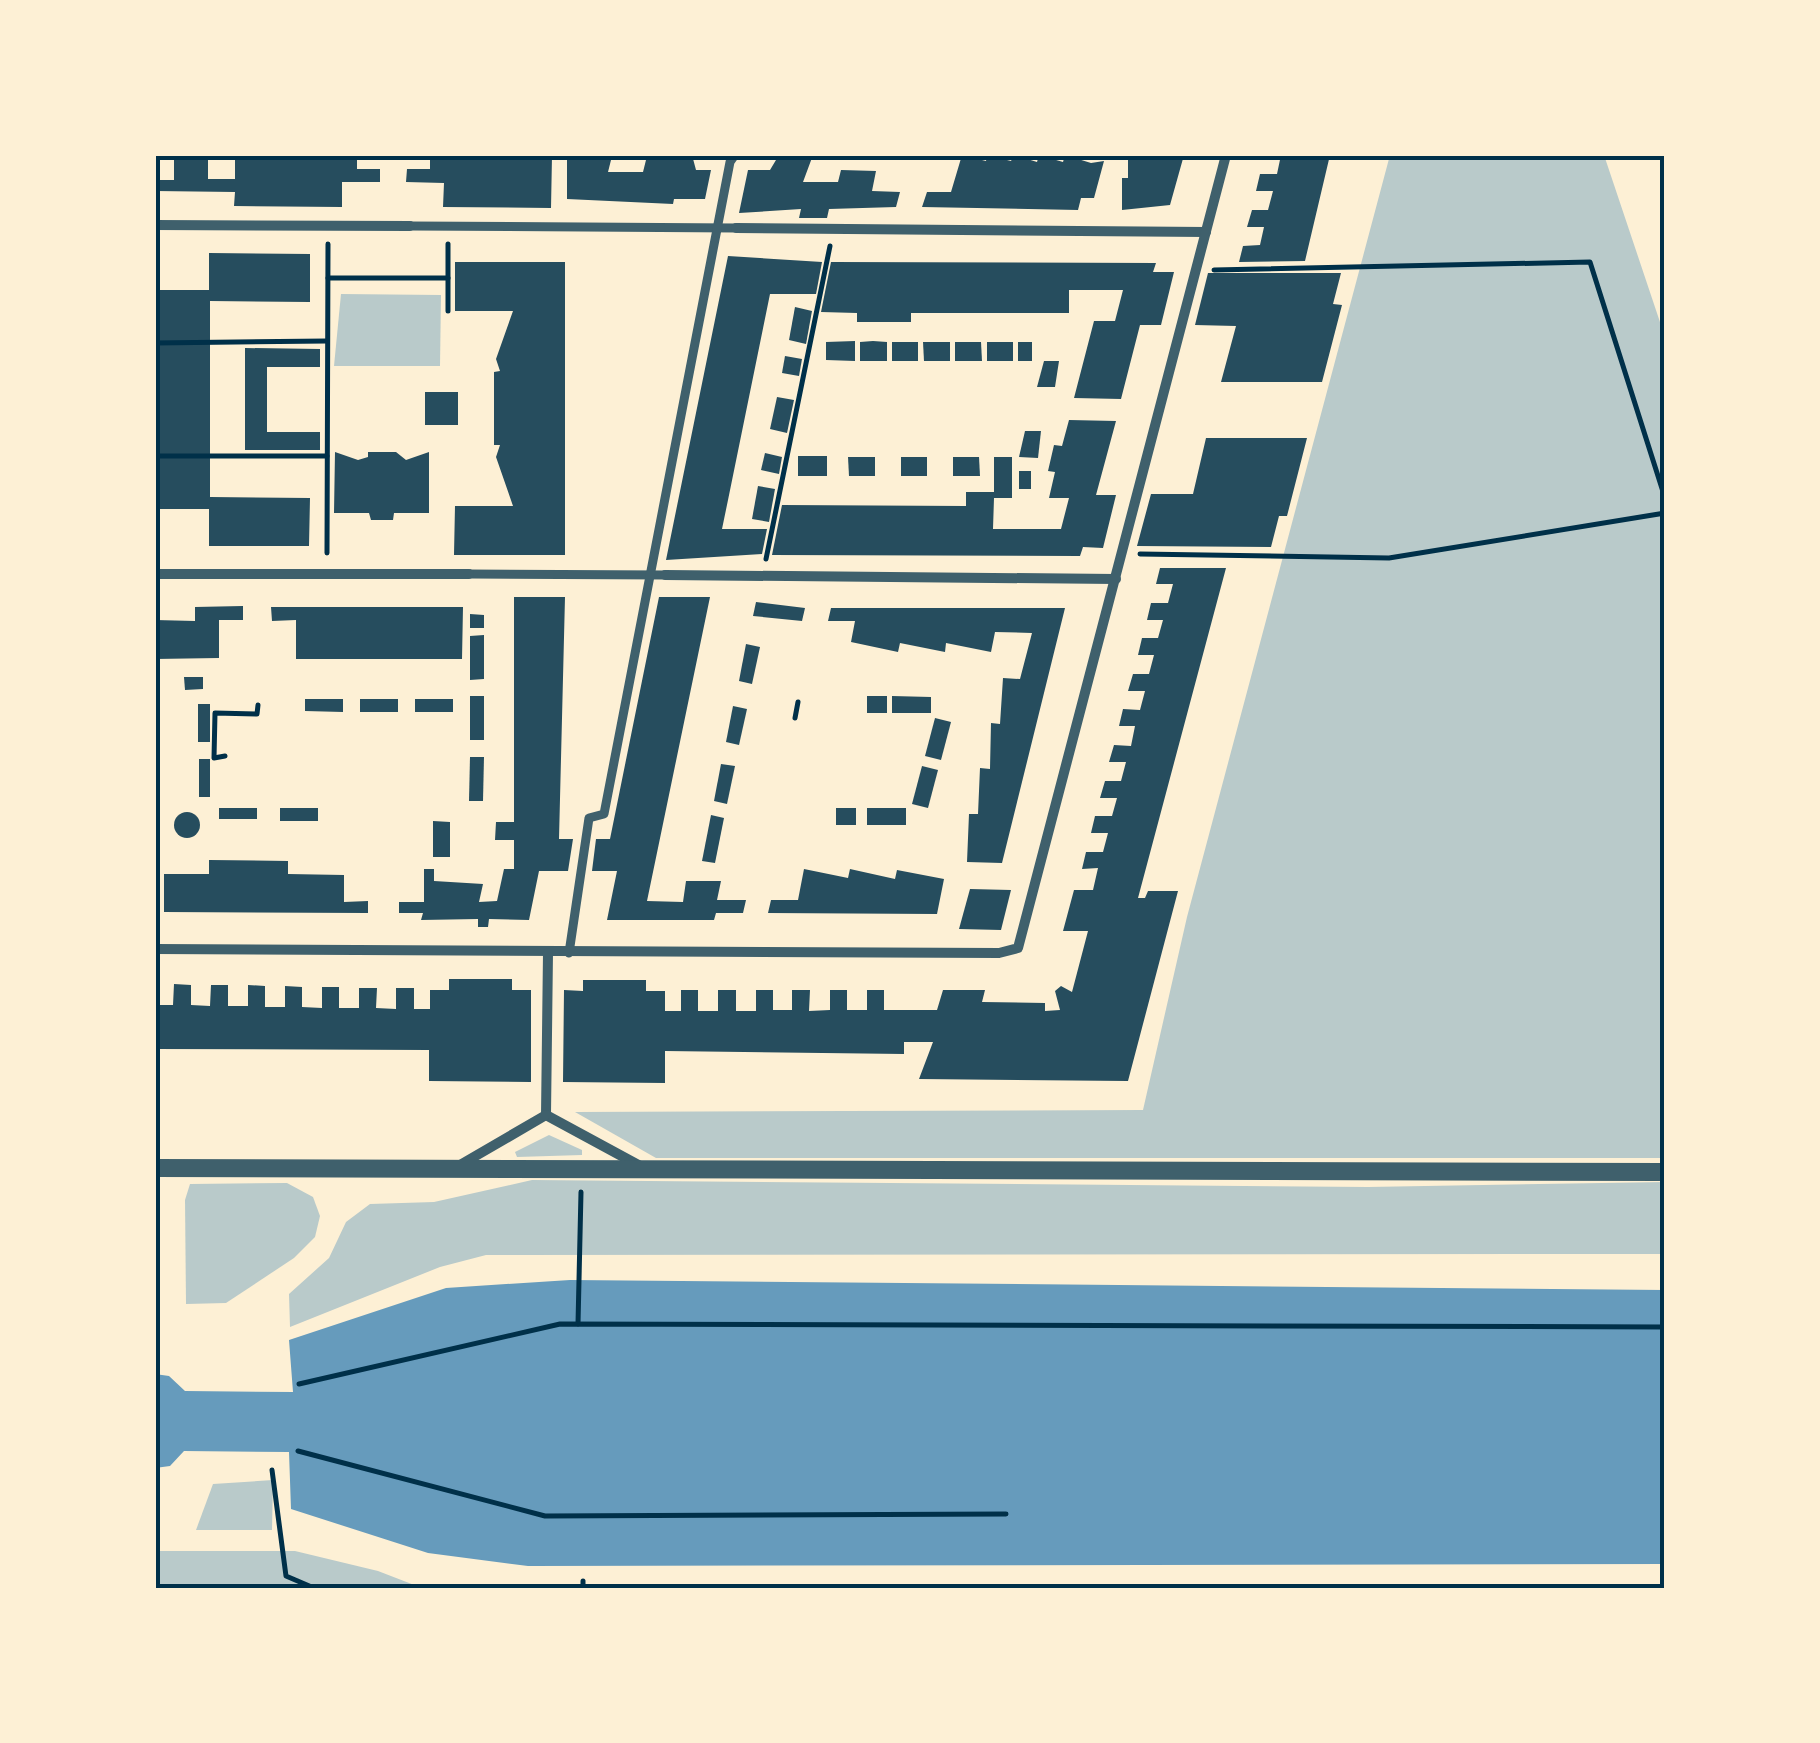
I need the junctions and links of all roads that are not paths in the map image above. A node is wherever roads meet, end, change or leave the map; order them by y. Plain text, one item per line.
1 (735, 155) edge
2 (1226, 155) edge
3 (155, 226) edge
4 (410, 226) joint
5 (718, 228) junction
6 (736, 228) joint
7 (1206, 232) junction
8 (155, 574) edge
9 (470, 574) joint
10 (665, 575) joint
11 (649, 576) junction
12 (1116, 579) junction
13 (155, 949) edge
14 (548, 953) junction
15 (569, 953) junction
16 (546, 1116) junction
17 (155, 1168) edge
18 (450, 1170) junction
19 (648, 1170) junction
20 (1665, 1172) edge

1 - 5 street
2 - 7 street
3 - 4 street
4 - 5 street
5 - 6 street
5 - 11 street
6 - 7 street
7 - 12 street
8 - 9 street
9 - 11 street
10 - 11 street
10 - 12 street
11 - 15 street
12 - 15 street
13 - 14 street
14 - 15 street
14 - 16 street
16 - 18 street
16 - 19 street
17 - 18 street
18 - 19 street
19 - 20 street

